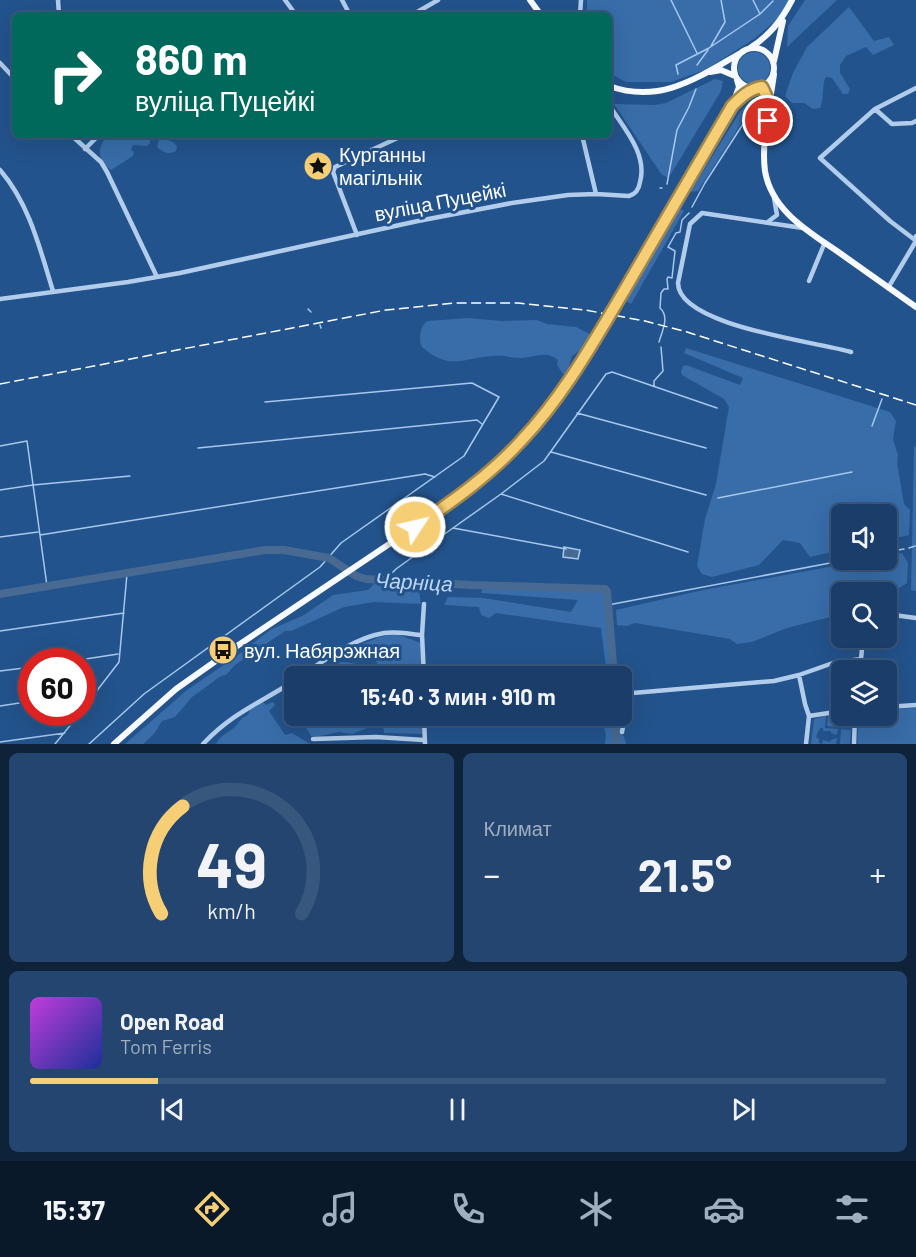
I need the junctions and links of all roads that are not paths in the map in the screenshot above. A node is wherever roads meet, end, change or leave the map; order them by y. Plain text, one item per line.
1 (438, 0) edge
2 (792, 0) edge
3 (417, 12) edge
4 (784, 15) junction
5 (745, 50) junction
6 (0, 63) edge
7 (774, 63) junction
8 (706, 72) junction
9 (774, 75) junction
10 (12, 76) edge
11 (736, 78) junction
12 (612, 87) edge
13 (759, 88) junction
14 (916, 88) edge
15 (732, 106) junction
16 (770, 106) junction
17 (875, 109) junction
18 (612, 110) edge
19 (916, 121) edge
20 (74, 138) edge
21 (96, 138) edge
22 (398, 138) edge
23 (583, 138) edge
24 (85, 149) junction
25 (0, 170) edge
26 (596, 194) junction
27 (774, 195) junction
28 (766, 221) junction
29 (803, 228) junction
30 (357, 235) junction
31 (916, 239) edge
32 (825, 242) junction
33 (157, 277) junction
34 (809, 281) dead end
35 (888, 288) junction
36 (53, 291) junction
37 (0, 299) edge
38 (916, 307) edge
39 (851, 352) dead end
40 (424, 604) dead end
41 (897, 615) edge
42 (916, 618) edge
43 (422, 635) junction
44 (862, 648) edge
45 (861, 659) joint
46 (316, 666) edge
47 (424, 666) edge
48 (800, 675) junction
49 (284, 687) edge
50 (632, 693) edge
51 (916, 705) edge
52 (897, 706) edge
53 (831, 713) edge
54 (809, 716) junction
55 (424, 726) edge
56 (623, 726) edge
57 (855, 726) edge
58 (622, 732) dead end
59 (313, 739) dead end
60 (425, 742) edge
61 (114, 744) edge
62 (203, 744) edge
63 (806, 744) edge
64 (854, 744) edge

1 - 3 street
2 - 4 main road
4 - 5 main road
4 - 7 main road
5 - 7 main road
5 - 8 main road
5 - 11 main road
6 - 10 street
7 - 9 main road
8 - 11 main road
8 - 12 main road
9 - 13 main road
9 - 16 main road
11 - 13 main road
11 - 15 main road
13 - 15 main road
13 - 16 main road
14 - 17 street
15 - 61 main road, bridge
16 - 27 main road
17 - 19 street
17 - 31 street
18 - 26 street, вуліца Пуцейкі
20 - 24 street
21 - 24 street
22 - 30 street
23 - 26 street
24 - 33 street
25 - 36 street
26 - 30 street, вуліца Пуцейкі
27 - 28 street
27 - 29 main road
28 - 29 street
28 - 39 street
29 - 32 main road
30 - 33 street, вуліца Пуцейкі
31 - 35 street
32 - 34 street
32 - 35 main road
33 - 36 street, вуліца Пуцейкі
35 - 38 main road
36 - 37 street, вуліца Пуцейкі
40 - 43 street
41 - 42 street
43 - 46 street
43 - 47 street
44 - 45 street
45 - 48 street
48 - 50 street
48 - 54 street
49 - 62 street
51 - 52 street
53 - 54 street
54 - 63 street
55 - 60 street
56 - 58 street
57 - 64 street
59 - 60 street

